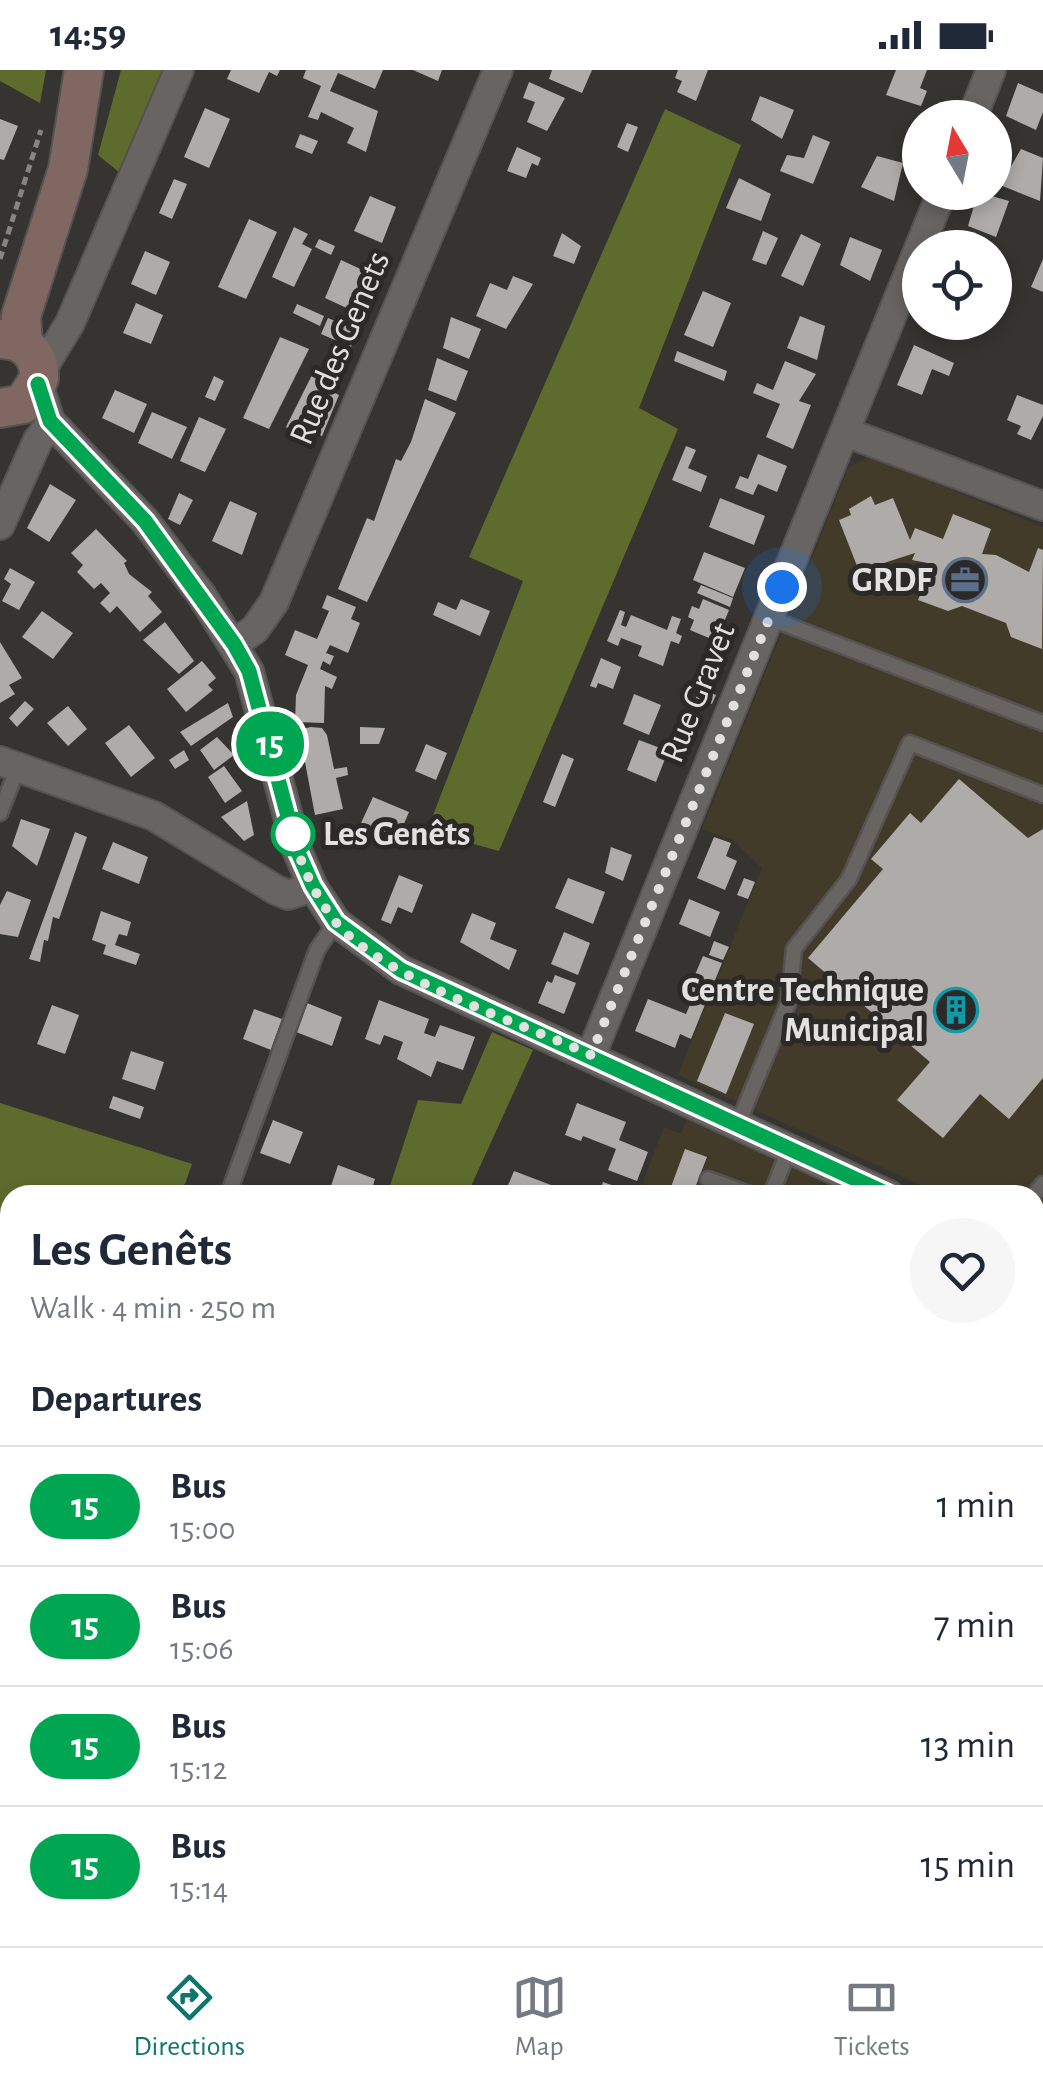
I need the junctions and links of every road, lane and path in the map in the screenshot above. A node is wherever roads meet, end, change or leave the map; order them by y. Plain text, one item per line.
1 (81, 70) edge
2 (180, 70) edge
3 (498, 70) edge
4 (992, 70) edge
5 (980, 100) edge
6 (42, 126) dead end
7 (935, 210) edge
8 (2, 257) edge
9 (0, 310) edge
10 (16, 380) edge
11 (51, 422) junction
12 (845, 432) junction
13 (1043, 506) edge
14 (0, 526) edge
15 (769, 618) junction
16 (234, 644) junction
17 (1043, 723) edge
18 (9, 764) edge
19 (1043, 795) edge
20 (0, 813) edge
21 (313, 886) junction
22 (336, 922) junction
23 (591, 1055) junction
24 (738, 1126) junction
25 (789, 1149) junction
26 (708, 1179) dead end
27 (232, 1185) edge
28 (724, 1185) edge
29 (774, 1185) edge
30 (859, 1185) edge

1 - 9 main road
1 - 10 main road
2 - 10 street
3 - 16 street, Rue des Genets
4 - 5 street
6 - 8 path
7 - 12 street, Rue Gravet
10 - 11 street
11 - 14 street
11 - 16 street
12 - 13 street
12 - 15 street, Rue Gravet
15 - 17 lane
15 - 23 street, Rue Gravet
16 - 21 street
18 - 20 lane
18 - 21 street
19 - 24 lane
21 - 22 street
22 - 23 street
22 - 27 lane
23 - 24 street
24 - 25 street
25 - 29 lane
25 - 30 street
26 - 28 lane

